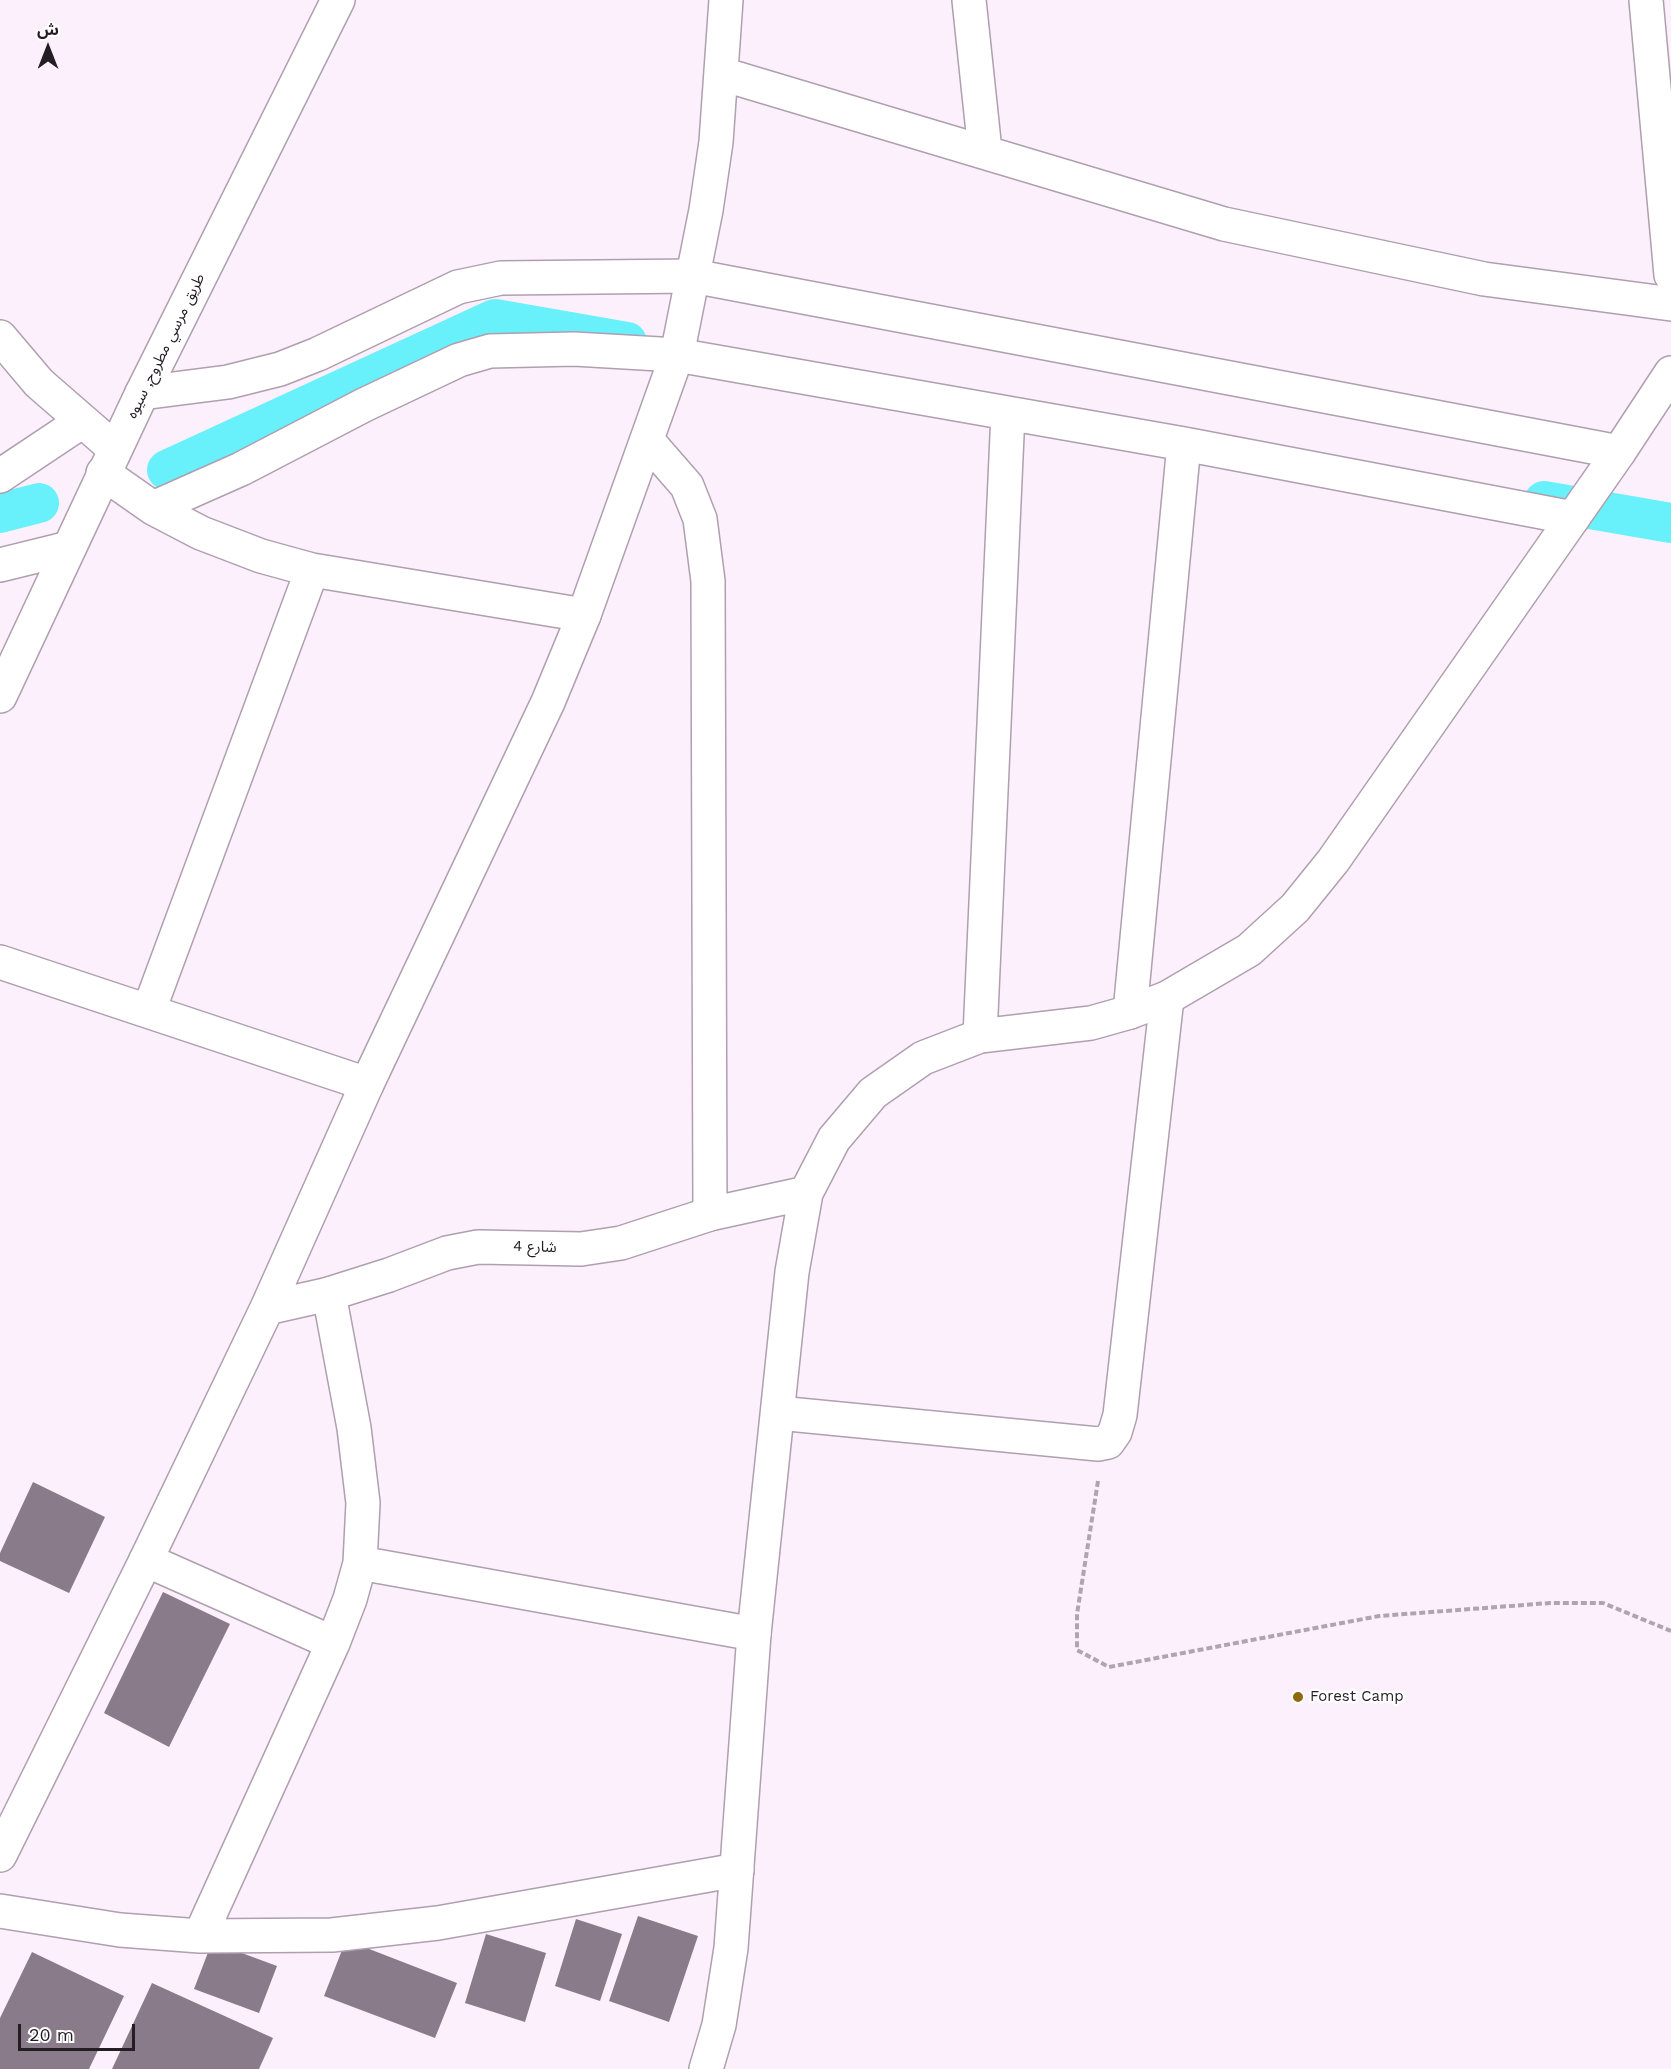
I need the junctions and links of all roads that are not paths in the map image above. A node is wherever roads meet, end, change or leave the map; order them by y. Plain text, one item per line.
1 (338, 0) edge
2 (726, 0) edge
3 (969, 0) edge
4 (1671, 14) edge
5 (722, 74) junction
6 (986, 151) junction
7 (1671, 275) edge
8 (693, 276) junction
9 (1671, 304) edge
10 (2, 341) edge
11 (677, 355) junction
12 (1671, 373) edge
13 (142, 393) junction
14 (1008, 413) junction
15 (81, 422) junction
16 (647, 440) junction
17 (1184, 444) junction
18 (1619, 452) junction
19 (109, 461) junction
20 (0, 476) edge
21 (153, 508) junction
22 (1573, 518) junction
23 (69, 548) junction
24 (0, 565) edge
25 (312, 570) junction
26 (584, 615) junction
27 (0, 696) edge
28 (0, 962) edge
29 (1167, 998) junction
30 (149, 1010) junction
31 (1130, 1012) junction
32 (980, 1036) junction
33 (367, 1084) junction
34 (806, 1193) junction
35 (710, 1215) junction
36 (329, 1294) junction
37 (267, 1308) junction
38 (778, 1413) junction
39 (147, 1560) junction
40 (360, 1563) junction
41 (754, 1634) junction
42 (333, 1643) junction
43 (0, 1855) edge
44 (737, 1870) junction
45 (0, 1911) edge
46 (200, 1936) junction
47 (706, 2069) edge

1 - 13 street, طريق مرسي مطروح, سيوه
2 - 5 street
3 - 6 street
4 - 7 street
5 - 6 street
5 - 8 street
6 - 9 street
8 - 11 street
8 - 13 street
8 - 18 street
10 - 15 street
11 - 14 street
11 - 16 street
11 - 21 street
12 - 18 street
13 - 19 street, طريق مرسي مطروح, سيوه
14 - 17 street
14 - 32 street
15 - 19 street
15 - 20 street
16 - 26 street
16 - 35 street
17 - 22 street
17 - 31 street
18 - 22 street
19 - 21 street
19 - 23 street, طريق مرسي مطروح, سيوه
21 - 25 street
22 - 29 street
23 - 24 street
23 - 27 street, طريق مرسي مطروح, سيوه
25 - 26 street
25 - 30 street
26 - 33 street
28 - 30 street
29 - 31 street
29 - 38 street
30 - 33 street
31 - 32 street
32 - 34 street
33 - 37 street
34 - 35 street, شارع 4
34 - 38 street
35 - 36 street, شارع 4
36 - 37 street, شارع 4
36 - 40 street
37 - 39 street
38 - 41 street
39 - 42 street
39 - 43 street
40 - 41 street
40 - 42 street
41 - 44 street
42 - 46 street
44 - 46 street
44 - 47 street
45 - 46 street

